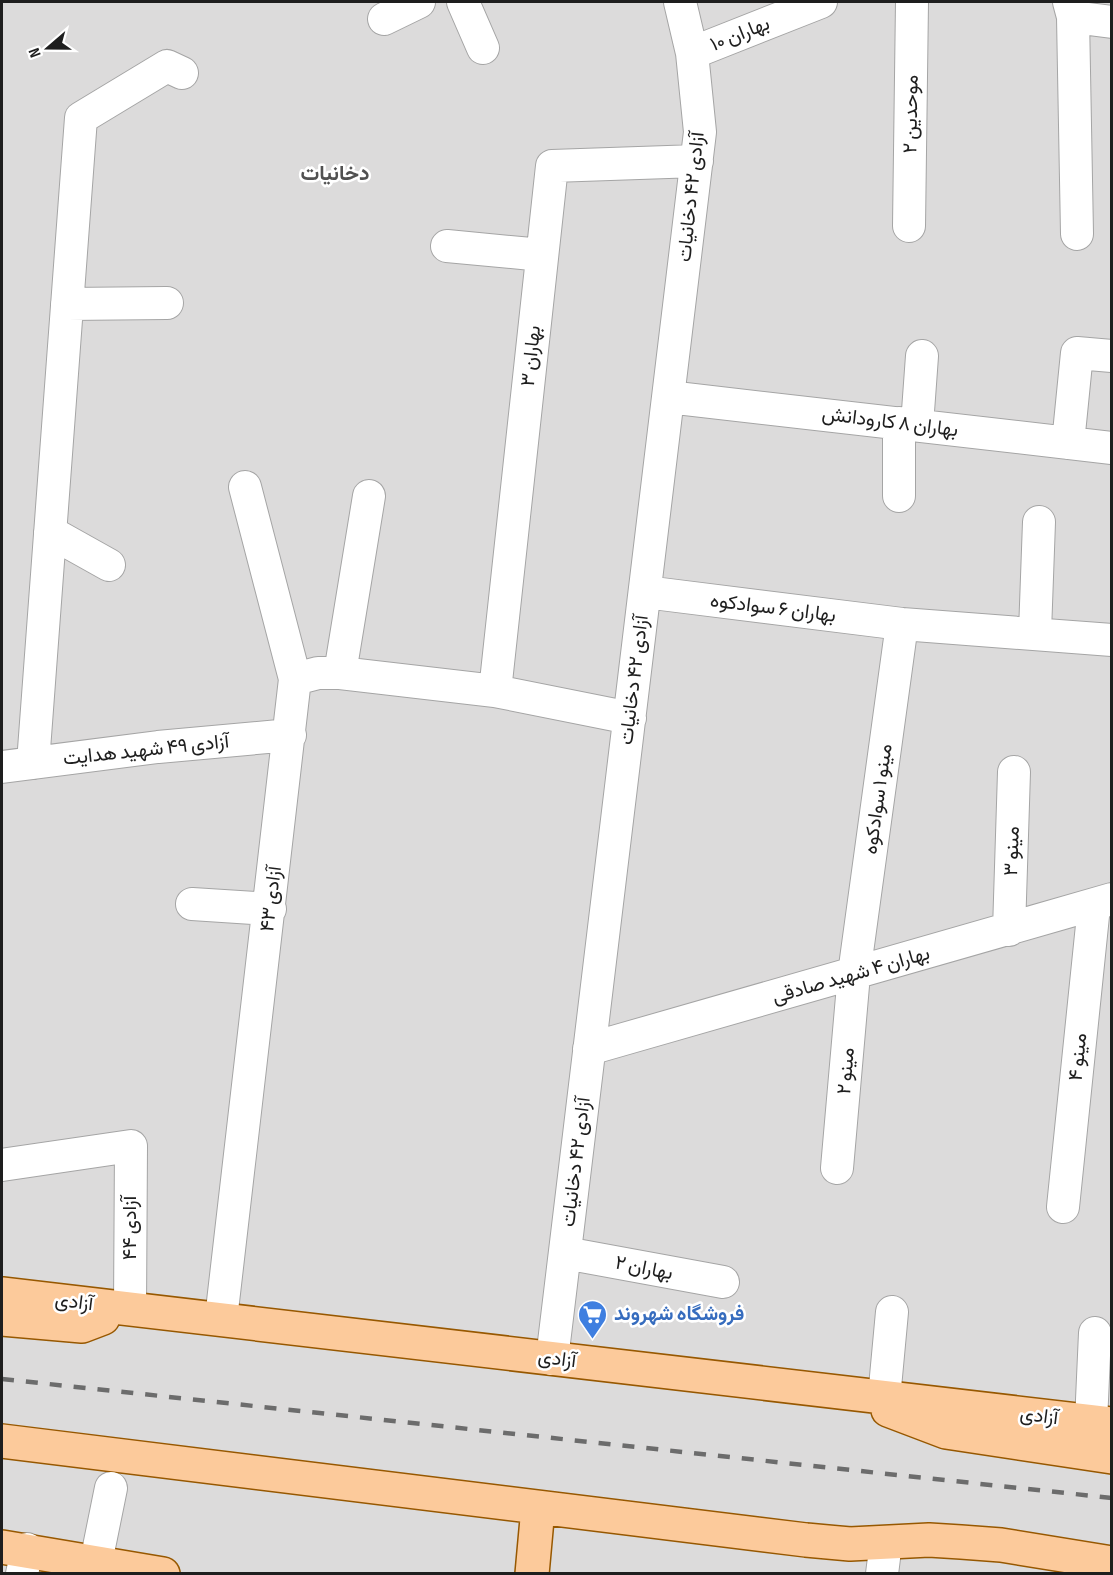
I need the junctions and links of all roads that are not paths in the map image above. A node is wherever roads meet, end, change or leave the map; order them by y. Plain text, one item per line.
1 (419, 2) edge
2 (463, 2) edge
3 (680, 2) edge
4 (821, 2) edge
5 (912, 2) edge
6 (1071, 9) edge
7 (384, 19) dead end
8 (1112, 22) edge
9 (483, 48) dead end
10 (692, 53) junction
11 (182, 74) dead end
12 (697, 161) junction
13 (909, 225) dead end
14 (1077, 234) dead end
15 (447, 246) dead end
16 (542, 255) junction
17 (167, 303) dead end
18 (67, 304) junction
19 (922, 356) dead end
20 (1112, 356) edge
21 (668, 397) junction
22 (908, 424) junction
23 (1068, 443) junction
24 (1112, 448) edge
25 (245, 487) dead end
26 (369, 496) dead end
27 (899, 496) dead end
28 (1039, 522) dead end
29 (50, 532) junction
30 (110, 565) dead end
31 (645, 592) junction
32 (902, 624) junction
33 (1035, 632) junction
34 (1112, 640) edge
35 (340, 673) junction
36 (295, 679) junction
37 (495, 691) junction
38 (630, 718) junction
39 (290, 735) junction
40 (33, 763) junction
41 (2, 767) edge
42 (1014, 772) dead end
43 (1103, 903) edge
44 (192, 904) dead end
45 (270, 909) junction
46 (1009, 930) junction
47 (1112, 933) edge
48 (854, 974) junction
49 (589, 1049) junction
50 (2, 1165) edge
51 (837, 1168) dead end
52 (1063, 1207) dead end
53 (565, 1253) junction
54 (723, 1282) dead end
55 (2, 1294) edge
56 (130, 1309) junction
57 (892, 1312) dead end
58 (2, 1319) edge
59 (221, 1319) junction
60 (1095, 1333) dead end
61 (552, 1359) junction
62 (845, 1393) junction
63 (884, 1398) junction
64 (1101, 1423) edge
65 (2, 1442) edge
66 (1112, 1457) edge
67 (111, 1488) dead end
68 (538, 1508) junction
69 (17, 1556) edge
70 (884, 1558) edge
71 (96, 1562) junction
72 (1112, 1563) edge
73 (163, 1574) edge
74 (532, 1574) edge

1 - 7 street
2 - 9 street
3 - 10 street, آزادی ۴۲ دخانیات
4 - 10 street, بهاران ۱۰
5 - 13 street, موحدین ۲
6 - 8 street
6 - 14 street
10 - 12 street, آزادی ۴۲ دخانیات
11 - 18 street
12 - 16 street, بهاران ۳
12 - 21 street, آزادی ۴۲ دخانیات
15 - 16 street
16 - 37 street, بهاران ۳
17 - 18 street
18 - 29 street
19 - 22 street
20 - 23 street
21 - 22 street, بهاران ۸ کارودانش
21 - 31 street, آزادی ۴۲ دخانیات
22 - 23 street, بهاران ۸ کارودانش
22 - 27 street
23 - 24 street, بهاران ۸ کارودانش
25 - 36 street, آزادی ۴۳
26 - 35 street
28 - 33 street
29 - 30 street
29 - 40 street
31 - 32 street, بهاران ۶ سوادکوه
31 - 38 street, آزادی ۴۲ دخانیات
32 - 33 street, بهاران ۶ سوادکوه
32 - 48 street, مینو ۱ سوادکوه
33 - 34 street, بهاران ۶ سوادکوه
35 - 36 street
35 - 37 street
36 - 39 street, آزادی ۴۳
37 - 38 street
38 - 49 street, آزادی ۴۲ دخانیات
39 - 40 street, آزادی ۴۹ شهید هدایت
39 - 45 street, آزادی ۴۳
40 - 41 street, آزادی ۴۹ شهید هدایت
42 - 46 street, مینو ۳
43 - 46 street, بهاران ۴ شهید صادقی
43 - 47 street
43 - 52 street, مینو ۴
44 - 45 street
45 - 59 street, آزادی ۴۳
46 - 48 street, بهاران ۴ شهید صادقی
48 - 49 street, بهاران ۴ شهید صادقی
48 - 51 street, مینو ۲
49 - 53 street, آزادی ۴۲ دخانیات
50 - 56 street, آزادی ۴۴
53 - 54 street, بهاران ۲
53 - 61 street, آزادی ۴۲ دخانیات
55 - 56 main road, آزادی
56 - 58 main road
56 - 59 main road, آزادی
57 - 63 street
59 - 61 main road, آزادی
60 - 64 street
61 - 62 main road, آزادی
62 - 63 main road, آزادی
62 - 66 main road
63 - 64 main road, آزادی
65 - 68 main road
67 - 71 street
68 - 70 main road
68 - 74 main road
69 - 71 main road
70 - 72 main road
71 - 73 main road

